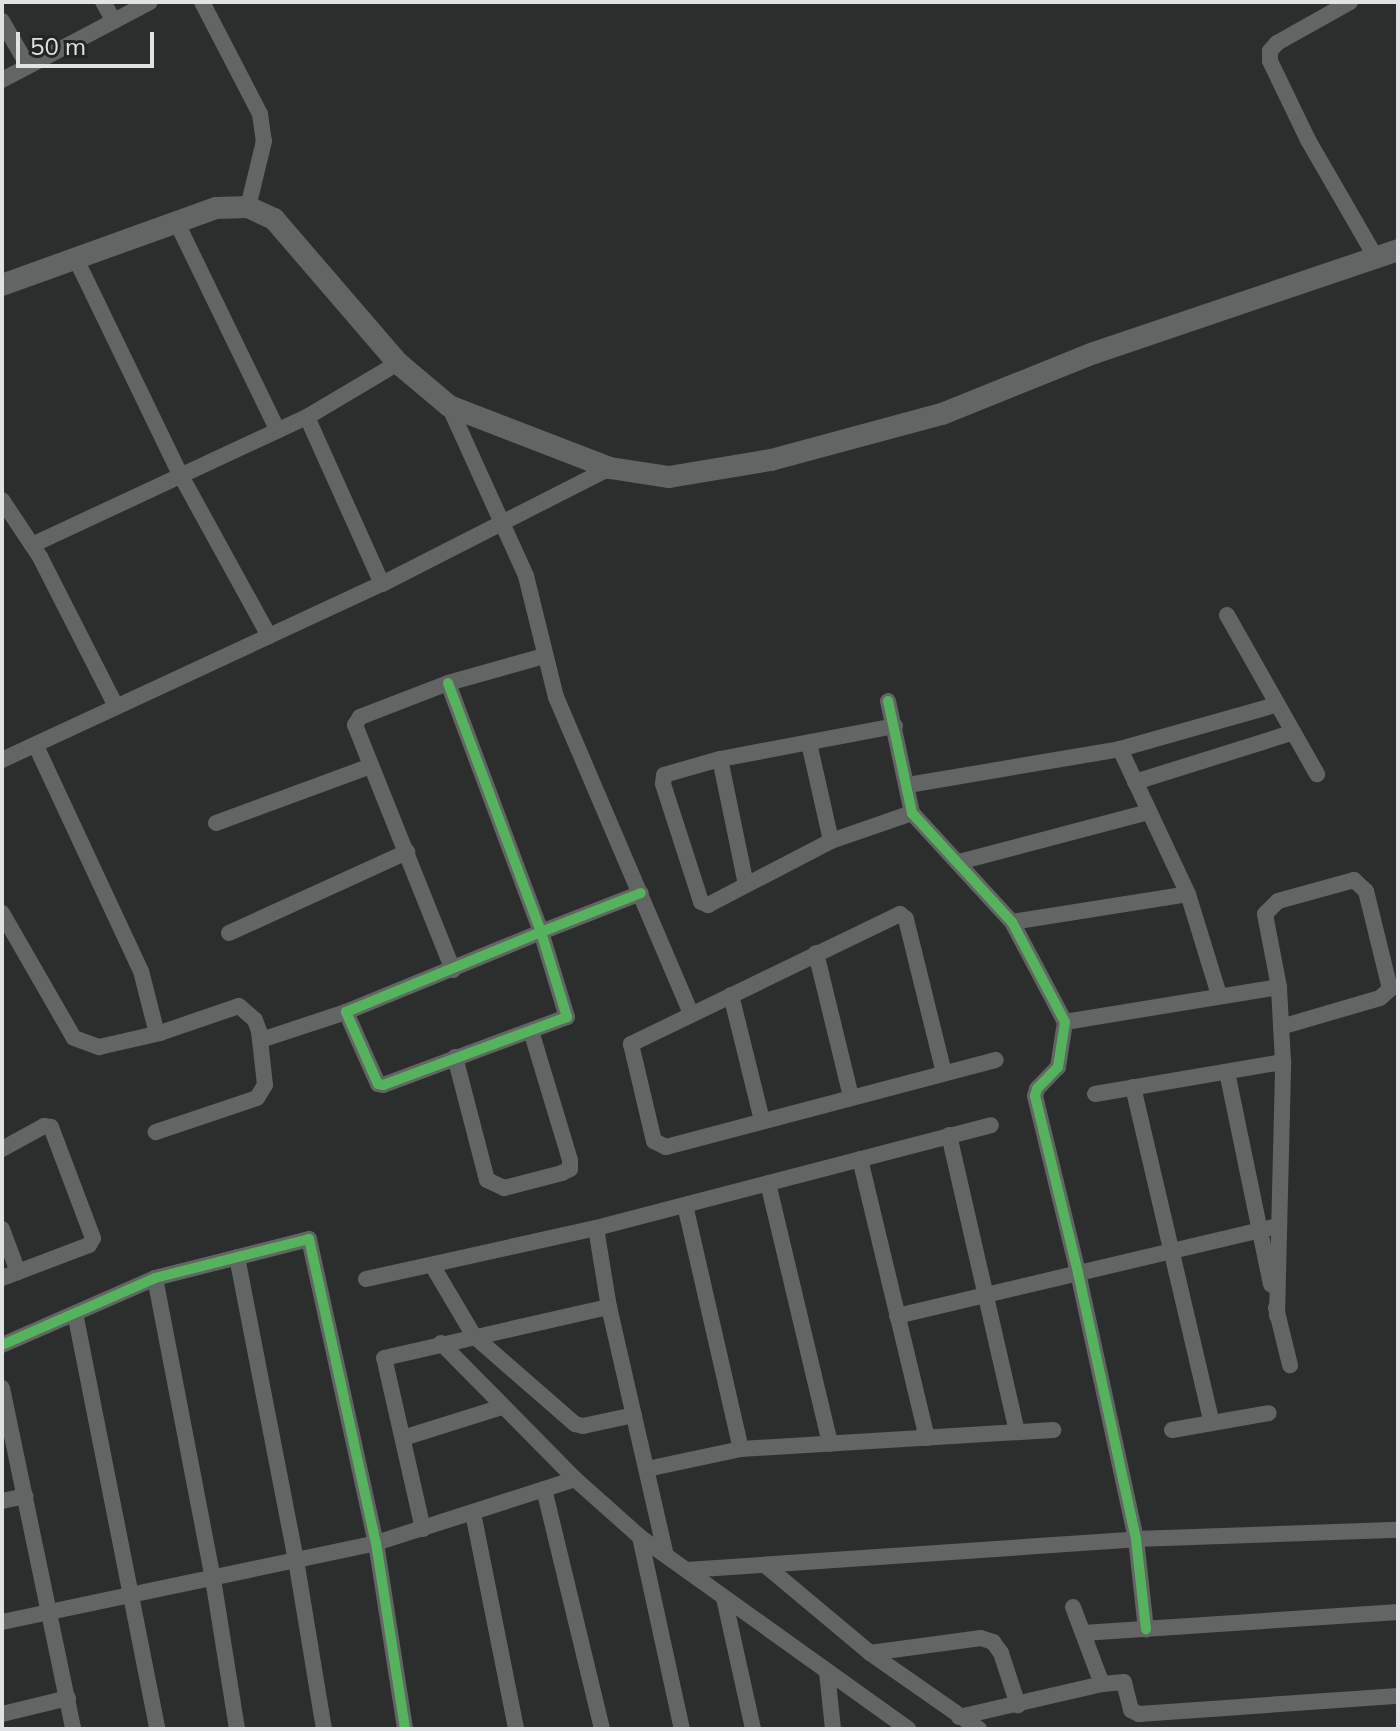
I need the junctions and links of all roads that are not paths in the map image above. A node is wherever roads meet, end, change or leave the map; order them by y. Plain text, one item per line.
1 (103, 2) edge
2 (150, 2) edge
3 (202, 2) edge
4 (1350, 2) edge
5 (2, 21) edge
6 (114, 21) junction
7 (28, 66) junction
8 (2, 80) edge
9 (248, 207) junction
10 (176, 221) junction
11 (1398, 250) edge
12 (1375, 256) junction
13 (75, 257) junction
14 (2, 285) edge
15 (398, 363) junction
16 (449, 406) junction
17 (307, 417) junction
18 (278, 431) junction
19 (610, 468) junction
20 (180, 474) junction
21 (2, 500) edge
22 (502, 522) junction
23 (32, 545) junction
24 (382, 584) junction
25 (1227, 615) dead end
26 (269, 636) junction
27 (544, 656) junction
28 (448, 683) junction
29 (888, 701) dead end
30 (1275, 705) junction
31 (116, 706) junction
32 (895, 726) junction
33 (1291, 733) junction
34 (809, 743) junction
35 (36, 746) junction
36 (1120, 749) junction
37 (720, 759) junction
38 (2, 760) edge
39 (371, 766) junction
40 (1317, 774) dead end
41 (1135, 782) junction
42 (908, 785) junction
43 (1148, 812) junction
44 (912, 813) junction
45 (216, 823) dead end
46 (831, 841) junction
47 (407, 852) junction
48 (959, 862) junction
49 (746, 884) junction
50 (641, 893) junction
51 (1188, 894) junction
52 (2, 913) edge
53 (1012, 922) junction
54 (541, 932) junction
55 (229, 933) dead end
56 (816, 953) junction
57 (453, 970) junction
58 (1279, 987) junction
59 (731, 995) junction
60 (1219, 995) junction
61 (346, 1012) junction
62 (691, 1014) junction
63 (1065, 1022) junction
64 (1281, 1027) junction
65 (531, 1031) junction
66 (160, 1033) junction
67 (261, 1040) junction
68 (455, 1057) junction
69 (996, 1060) dead end
70 (1283, 1062) junction
71 (1227, 1072) junction
72 (944, 1073) junction
73 (1133, 1087) junction
74 (1095, 1094) dead end
75 (851, 1097) junction
76 (762, 1120) junction
77 (991, 1125) dead end
78 (156, 1132) dead end
79 (949, 1135) junction
80 (2, 1149) edge
81 (860, 1159) junction
82 (768, 1183) junction
83 (685, 1205) junction
84 (1279, 1226) junction
85 (596, 1228) junction
86 (2, 1229) edge
87 (1260, 1231) junction
88 (1172, 1251) junction
89 (237, 1257) junction
90 (432, 1265) junction
91 (1078, 1273) junction
92 (10, 1275) edge
93 (155, 1278) junction
94 (366, 1279) dead end
95 (986, 1295) junction
96 (609, 1307) junction
97 (75, 1313) junction
98 (897, 1316) junction
99 (1277, 1316) junction
100 (474, 1336) junction
101 (441, 1343) junction
102 (2, 1345) edge
103 (1290, 1365) dead end
104 (3, 1398) edge
105 (502, 1407) junction
106 (1269, 1413) dead end
107 (634, 1415) junction
108 (1212, 1423) junction
109 (1053, 1430) dead end
110 (1172, 1430) dead end
111 (1017, 1432) junction
112 (403, 1438) junction
113 (927, 1438) junction
114 (830, 1444) junction
115 (741, 1449) junction
116 (647, 1469) junction
117 (575, 1479) junction
118 (544, 1489) junction
119 (25, 1496) junction
120 (2, 1501) edge
121 (473, 1513) junction
122 (423, 1529) junction
123 (1398, 1530) edge
124 (640, 1537) junction
125 (1136, 1539) junction
126 (376, 1543) junction
127 (666, 1555) junction
128 (296, 1560) junction
129 (766, 1566) junction
130 (687, 1570) junction
131 (213, 1579) junction
132 (132, 1594) junction
133 (724, 1598) junction
134 (1073, 1607) dead end
135 (48, 1611) junction
136 (1398, 1612) edge
137 (2, 1622) edge
138 (1146, 1629) junction
139 (1083, 1633) junction
140 (870, 1653) junction
141 (827, 1672) junction
142 (1102, 1684) junction
143 (1398, 1696) edge
144 (68, 1698) junction
145 (1018, 1705) junction
146 (2, 1714) edge
147 (959, 1717) junction
148 (73, 1729) edge
149 (157, 1729) edge
150 (237, 1729) edge
151 (324, 1729) edge
152 (405, 1729) edge
153 (516, 1729) edge
154 (602, 1729) edge
155 (682, 1729) edge
156 (753, 1729) edge
157 (833, 1729) edge
158 (908, 1729) edge
159 (979, 1729) edge

1 - 6 street
2 - 6 street
3 - 9 street
4 - 12 street
5 - 7 street
6 - 7 street
7 - 8 street
9 - 10 main road
9 - 15 main road
10 - 13 main road
10 - 18 street
11 - 12 main road
12 - 19 main road
13 - 14 main road
13 - 20 street
15 - 16 main road
15 - 17 street
16 - 19 main road
16 - 22 street
17 - 18 street
17 - 24 street
18 - 20 street
19 - 22 street
20 - 23 street
20 - 26 street
21 - 23 street
22 - 24 street
22 - 27 street
23 - 31 street
24 - 26 street
25 - 30 street
26 - 31 street
27 - 28 street
27 - 50 street
28 - 39 street
28 - 54 street
29 - 32 street
30 - 33 street
30 - 36 street
31 - 35 street
32 - 34 street
32 - 42 street
33 - 40 street
33 - 41 street
34 - 37 street
34 - 46 street
35 - 38 street
35 - 66 street
36 - 41 street
36 - 42 street
37 - 49 street
37 - 49 street
39 - 45 street
39 - 47 street
41 - 43 street
42 - 44 street
43 - 48 street
43 - 51 street
44 - 46 street
44 - 48 street
46 - 49 street
47 - 55 street
47 - 57 street
48 - 53 street
50 - 54 street
50 - 62 street
51 - 53 street
51 - 60 street
52 - 66 street
53 - 63 street
54 - 57 street
54 - 65 street
56 - 59 street
56 - 72 street
56 - 75 street
57 - 61 street
58 - 60 street
58 - 64 street
58 - 64 street
59 - 62 street
59 - 76 street
60 - 63 street
61 - 67 street
61 - 68 street
62 - 76 street
63 - 91 street
64 - 70 street
65 - 68 street
65 - 68 street
66 - 67 street
67 - 78 street
69 - 72 street
70 - 71 street
70 - 84 street
71 - 73 street
71 - 87 street
72 - 75 street
73 - 74 street
73 - 88 street
75 - 76 street
77 - 79 street
79 - 81 street
79 - 95 street
80 - 92 street
81 - 82 street
81 - 98 street
82 - 83 street
82 - 114 street
83 - 85 street
83 - 115 street
84 - 87 street
84 - 99 street
85 - 90 street
85 - 96 street
86 - 92 street
87 - 88 street
87 - 99 street
88 - 91 street
88 - 108 street
89 - 93 street
89 - 126 street
89 - 128 street
90 - 94 street
90 - 100 street
91 - 95 street
91 - 125 street
93 - 97 street
93 - 131 street
95 - 98 street
95 - 111 street
96 - 100 street
96 - 107 street
97 - 102 street
97 - 132 street
98 - 113 street
99 - 103 street
100 - 101 street
100 - 107 street
101 - 105 street
101 - 112 street
104 - 119 street
105 - 112 street
105 - 117 street
106 - 108 street
107 - 116 street
108 - 110 street
109 - 111 street
111 - 113 street
112 - 122 street
113 - 114 street
114 - 115 street
115 - 116 street
116 - 127 street
117 - 118 street
117 - 124 street
118 - 121 street
118 - 154 street
119 - 120 street
119 - 135 street
121 - 122 street
121 - 153 street
122 - 126 street
123 - 125 street
124 - 127 street
124 - 155 street
125 - 129 street
125 - 138 street
126 - 128 street
126 - 152 street
127 - 130 street
128 - 131 street
128 - 151 street
129 - 130 street
129 - 140 street
130 - 133 street
131 - 132 street
131 - 150 street
132 - 135 street
132 - 149 street
133 - 141 street
133 - 156 street
134 - 139 street
135 - 137 street
135 - 144 street
136 - 138 street
138 - 139 street
139 - 142 street
140 - 145 street
140 - 147 street
141 - 157 street
141 - 158 street
142 - 143 street
142 - 145 street
144 - 146 street
144 - 148 street
145 - 147 street
147 - 159 street

